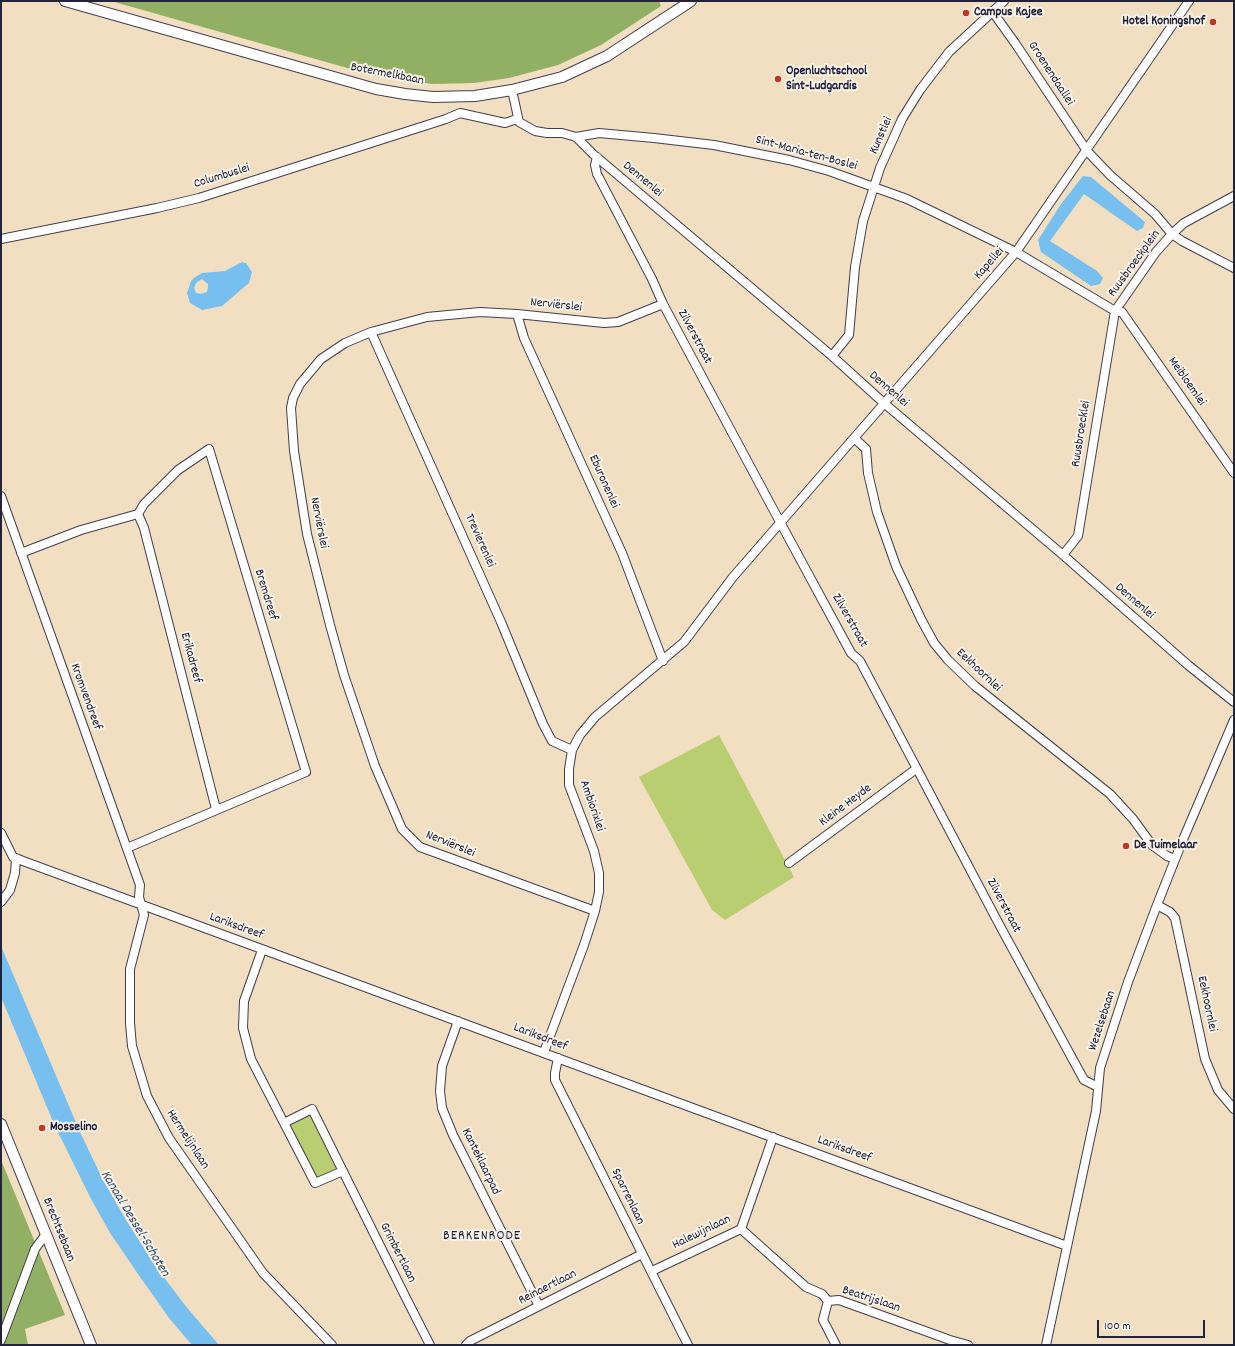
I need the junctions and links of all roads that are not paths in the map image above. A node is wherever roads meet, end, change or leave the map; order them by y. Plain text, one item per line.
1 (65, 1) edge
2 (691, 1) edge
3 (1004, 1) edge
4 (1189, 1) edge
5 (992, 11) junction
6 (512, 90) junction
7 (517, 119) junction
8 (576, 137) junction
9 (1087, 151) junction
10 (597, 157) junction
11 (874, 186) junction
12 (1234, 196) edge
13 (1172, 234) junction
14 (1, 239) edge
15 (1016, 252) junction
16 (1234, 268) edge
17 (663, 304) junction
18 (1115, 311) junction
19 (517, 314) junction
20 (372, 332) junction
21 (832, 356) junction
22 (885, 404) junction
23 (854, 438) junction
24 (1234, 473) edge
25 (1, 496) edge
26 (3, 509) edge
27 (138, 514) junction
28 (781, 521) junction
29 (21, 553) junction
30 (1063, 556) junction
31 (663, 661) junction
32 (1234, 702) edge
33 (1234, 720) edge
34 (572, 750) junction
35 (916, 769) junction
36 (216, 809) junction
37 (1, 833) edge
38 (127, 848) junction
39 (16, 858) junction
40 (1175, 859) junction
41 (789, 863) dead end
42 (1, 902) edge
43 (1157, 905) junction
44 (143, 906) junction
45 (595, 911) junction
46 (262, 950) junction
47 (458, 1020) junction
48 (544, 1052) junction
49 (558, 1058) junction
50 (1098, 1087) junction
51 (1234, 1110) edge
52 (284, 1123) junction
53 (1, 1124) edge
54 (773, 1137) junction
55 (343, 1171) junction
56 (741, 1229) junction
57 (46, 1234) junction
58 (1067, 1246) junction
59 (642, 1254) junction
60 (652, 1271) junction
61 (828, 1300) junction
62 (539, 1306) junction
63 (1, 1340) edge
64 (91, 1345) edge
65 (332, 1345) edge
66 (430, 1345) edge
67 (466, 1345) edge
68 (688, 1345) edge
69 (836, 1345) edge
70 (968, 1345) edge
71 (1046, 1345) edge

1 - 6 main road, Botermelkbaan
2 - 6 main road, Botermelkbaan
3 - 5 street, Kunstlei
4 - 9 street, Kapellei
5 - 9 street, Groenendaallei
5 - 11 street, Kunstlei
6 - 7 street
7 - 8 street, Dennenlei
7 - 14 street, Columbuslei
8 - 10 street, Dennenlei
8 - 11 street, Sint-Maria-ten-Boslei
9 - 13 street, Ruusbroeckplein
9 - 15 street, Kapellei
10 - 17 street, Zilverstraat
10 - 21 street, Dennenlei
11 - 15 street, Sint-Maria-ten-Boslei
11 - 21 street, Kunstlei
12 - 13 street
13 - 16 street
13 - 18 street, Ruusbroeckplein
15 - 18 street, Ruusbroeckplein
15 - 22 street, Kapellei
17 - 19 street, Nerviërslei
17 - 28 street, Zilverstraat
18 - 24 street, Meibloemlei
18 - 30 street, Ruusbroecklei
19 - 20 street, Nerviërslei
19 - 31 street, Eburonenlei
20 - 34 street, Trevierenlei
20 - 45 street, Nerviërslei
21 - 22 street, Dennenlei
22 - 23 street, Kapellei
22 - 30 street, Dennenlei
23 - 28 street, Kapellei
23 - 40 street, Eekhoornlei
25 - 26 street, Kromvendreef
26 - 29 street, Kromvendreef
27 - 29 street
27 - 36 street, Erikadreef
27 - 36 street, Bremdreef
28 - 31 street, Ambiorixlei
28 - 35 street, Zilverstraat
29 - 38 street, Kromvendreef
30 - 32 street, Dennenlei
31 - 34 street, Ambiorixlei
33 - 40 street, Wezelsebaan
34 - 45 street, Ambiorixlei
35 - 41 street, Kleine Heyde
35 - 50 street, Zilverstraat
36 - 38 street, Bremdreef
37 - 39 street
38 - 44 street, Kromvendreef
39 - 42 street
39 - 44 street, Lariksdreef
40 - 43 street, Wezelsebaan
43 - 50 street, Wezelsebaan
43 - 51 street, Eekhoornlei
44 - 46 street, Lariksdreef
44 - 65 street, Hermelijnlaan
45 - 48 street, Ambiorixlei
46 - 47 street, Lariksdreef
46 - 52 street
47 - 48 street, Lariksdreef
47 - 62 street, Kanteklaarpad
48 - 49 street, Lariksdreef
49 - 54 street, Lariksdreef
49 - 59 street, Sparrenlaan
50 - 58 street, Wezelsebaan
52 - 55 street
52 - 55 street, Grimbertlaan
53 - 57 main road, Brechtsebaan
54 - 56 street, Halewijnlaan
54 - 58 street, Lariksdreef
55 - 66 street, Grimbertlaan
56 - 60 street, Halewijnlaan
56 - 61 street, Beatrijslaan
57 - 63 street
57 - 64 main road, Brechtsebaan
58 - 71 street, Wezelsebaan
59 - 60 street, Sparrenlaan
59 - 62 street, Reinaertlaan
60 - 68 street, Sparrenlaan
61 - 69 street
61 - 70 street, Beatrijslaan
62 - 67 street, Reinaertlaan

